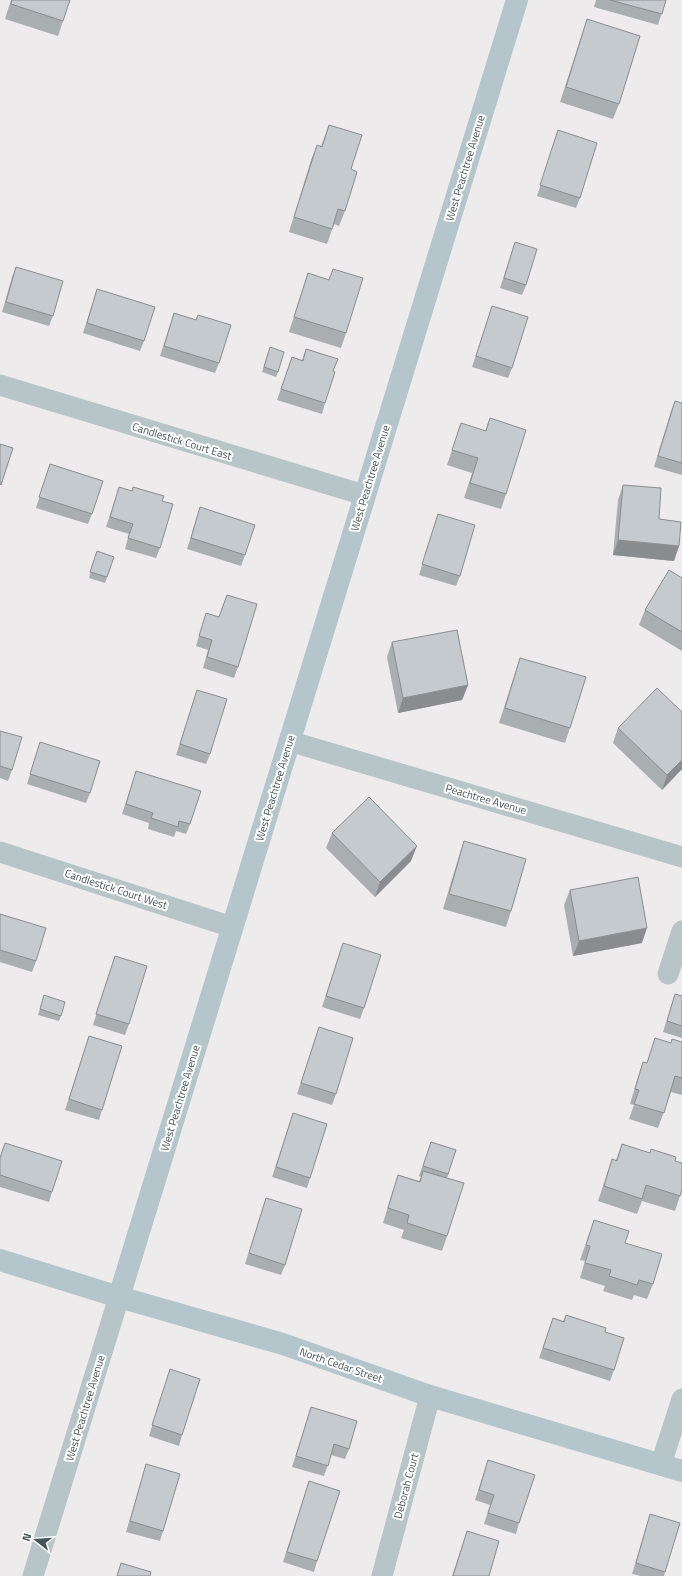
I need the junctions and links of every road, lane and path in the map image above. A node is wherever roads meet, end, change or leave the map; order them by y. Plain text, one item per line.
1 (516, 0) edge
2 (0, 385) edge
3 (364, 496) junction
4 (289, 741) junction
5 (0, 852) edge
6 (682, 857) edge
7 (232, 927) junction
8 (682, 931) edge
9 (668, 974) dead end
10 (0, 1260) edge
11 (119, 1297) junction
12 (430, 1396) junction
13 (682, 1399) edge
14 (661, 1464) junction
15 (682, 1471) edge
16 (33, 1576) edge
17 (382, 1576) edge

1 - 3 street, West Peachtree Avenue
2 - 3 street, Candlestick Court East
3 - 4 street, West Peachtree Avenue
4 - 6 street, Peachtree Avenue
4 - 7 street, West Peachtree Avenue
5 - 7 street, Candlestick Court West
7 - 11 street, West Peachtree Avenue
8 - 9 street
10 - 11 street, North Cedar Street
11 - 12 street, North Cedar Street
11 - 16 street, West Peachtree Avenue
12 - 14 street, North Cedar Street
12 - 17 street, Deborah Court
13 - 14 street
14 - 15 street, North Cedar Street

